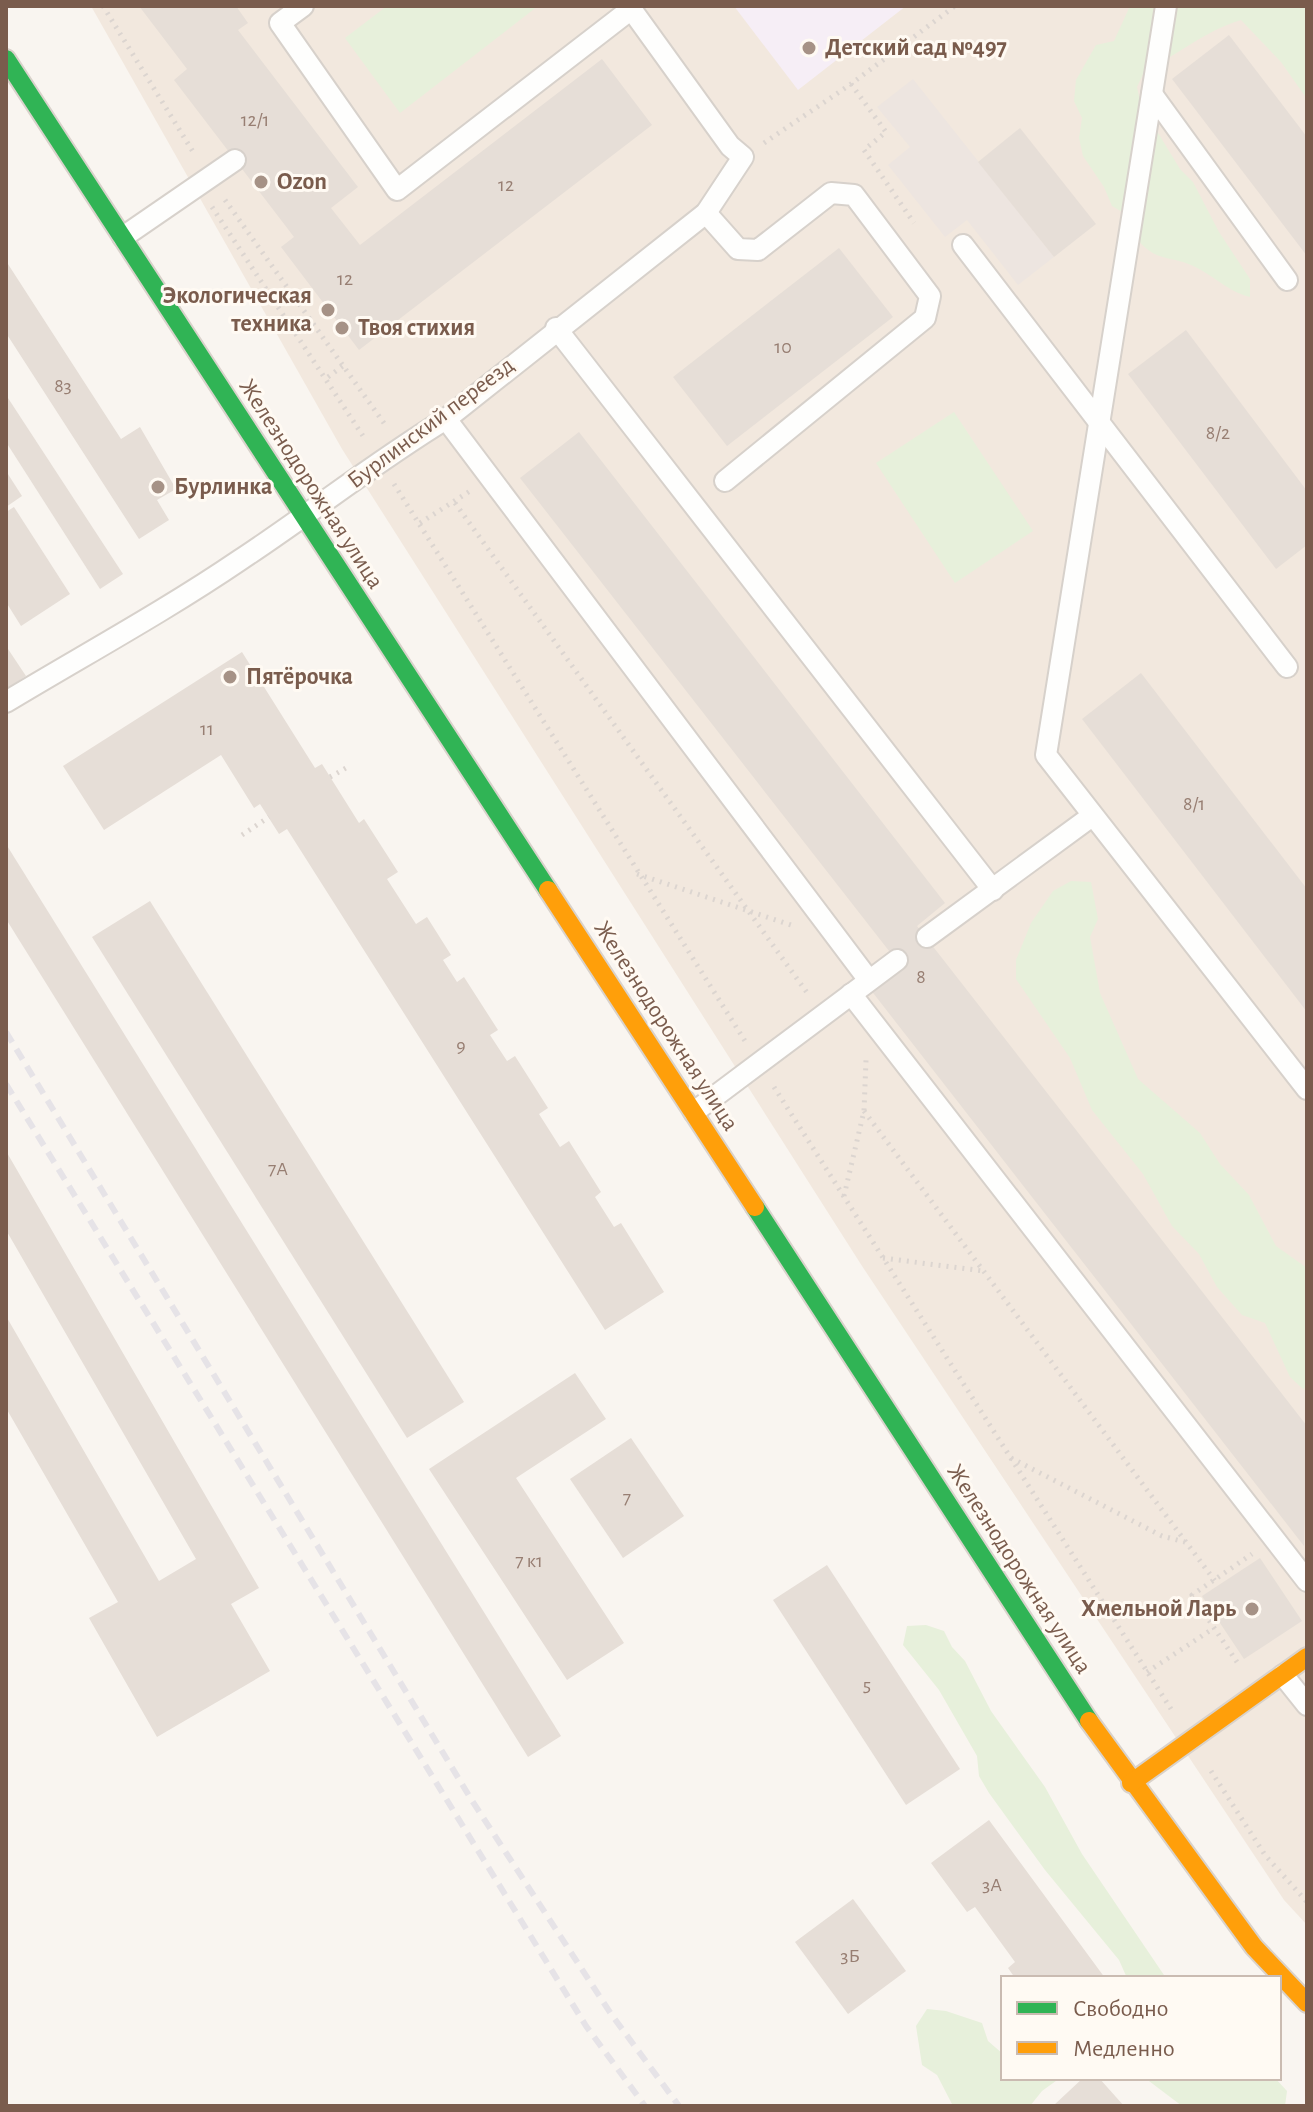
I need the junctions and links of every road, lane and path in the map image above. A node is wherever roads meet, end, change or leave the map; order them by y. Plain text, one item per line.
1 (103, 6) edge
2 (303, 6) edge
3 (955, 6) edge
4 (1166, 6) edge
5 (630, 8) edge
6 (6, 59) edge
7 (851, 84) junction
8 (1152, 94) junction
9 (743, 157) junction
10 (235, 160) dead end
11 (209, 178) junction
12 (706, 213) junction
13 (921, 233) dead end
14 (123, 237) junction
15 (963, 245) dead end
16 (1287, 280) dead end
17 (556, 328) junction
18 (343, 366) junction
19 (327, 377) dead end
20 (370, 402) dead end
21 (446, 419) junction
22 (1099, 423) junction
23 (489, 476) junction
24 (725, 481) dead end
25 (455, 503) junction
26 (304, 517) junction
27 (420, 523) dead end
28 (1287, 667) dead end
29 (6, 702) edge
30 (346, 768) dead end
31 (330, 777) dead end
32 (1092, 816) junction
33 (269, 817) dead end
34 (242, 835) dead end
35 (637, 874) dead end
36 (993, 890) junction
37 (748, 911) junction
38 (927, 937) dead end
39 (840, 942) junction
40 (897, 960) dead end
41 (868, 979) junction
42 (851, 994) junction
43 (823, 1014) junction
44 (864, 1053) dead end
45 (1307, 1089) edge
46 (864, 1111) junction
47 (694, 1112) junction
48 (844, 1197) dead end
49 (883, 1258) dead end
50 (984, 1271) junction
51 (1011, 1458) dead end
52 (1273, 1538) junction
53 (1186, 1543) junction
54 (1215, 1581) junction
55 (1307, 1581) edge
56 (1214, 1628) junction
57 (1307, 1657) edge
58 (1147, 1672) dead end
59 (1283, 1675) junction
60 (1257, 1693) junction
61 (1307, 1705) edge
62 (1131, 1783) junction
63 (1307, 2003) edge

1 - 11 path
2 - 5 lane
3 - 7 path
4 - 8 lane
5 - 9 lane
6 - 14 street, Железнодорожная улица
7 - 9 path
7 - 13 path
8 - 16 lane
8 - 22 lane
9 - 12 lane, Бурлинский переезд
10 - 11 lane
11 - 14 lane
11 - 18 path
12 - 17 lane, Бурлинский переезд
12 - 24 lane
14 - 26 street, Железнодорожная улица
15 - 22 lane
17 - 21 lane, Бурлинский переезд
17 - 36 lane
18 - 19 path
18 - 20 path
21 - 23 lane
21 - 26 lane, Бурлинский переезд
22 - 28 lane
22 - 32 lane
23 - 25 path
23 - 39 lane
25 - 27 path
25 - 37 path
26 - 29 lane, Бурлинский переезд
26 - 47 street, Железнодорожная улица
30 - 31 path
32 - 36 lane
32 - 45 lane
33 - 34 path
35 - 37 path
36 - 38 lane
37 - 39 path
37 - 43 path
39 - 41 lane
40 - 41 lane
41 - 42 lane
42 - 43 lane
42 - 52 lane
43 - 47 lane
44 - 46 path
46 - 48 path
46 - 50 path
47 - 62 street, Железнодорожная улица
49 - 50 path
50 - 53 path
51 - 53 path
52 - 54 path
52 - 55 lane
53 - 54 path
54 - 56 path
56 - 58 path
56 - 60 path
57 - 59 street
59 - 60 street
59 - 61 lane
60 - 62 street
62 - 63 street, Железнодорожная улица

